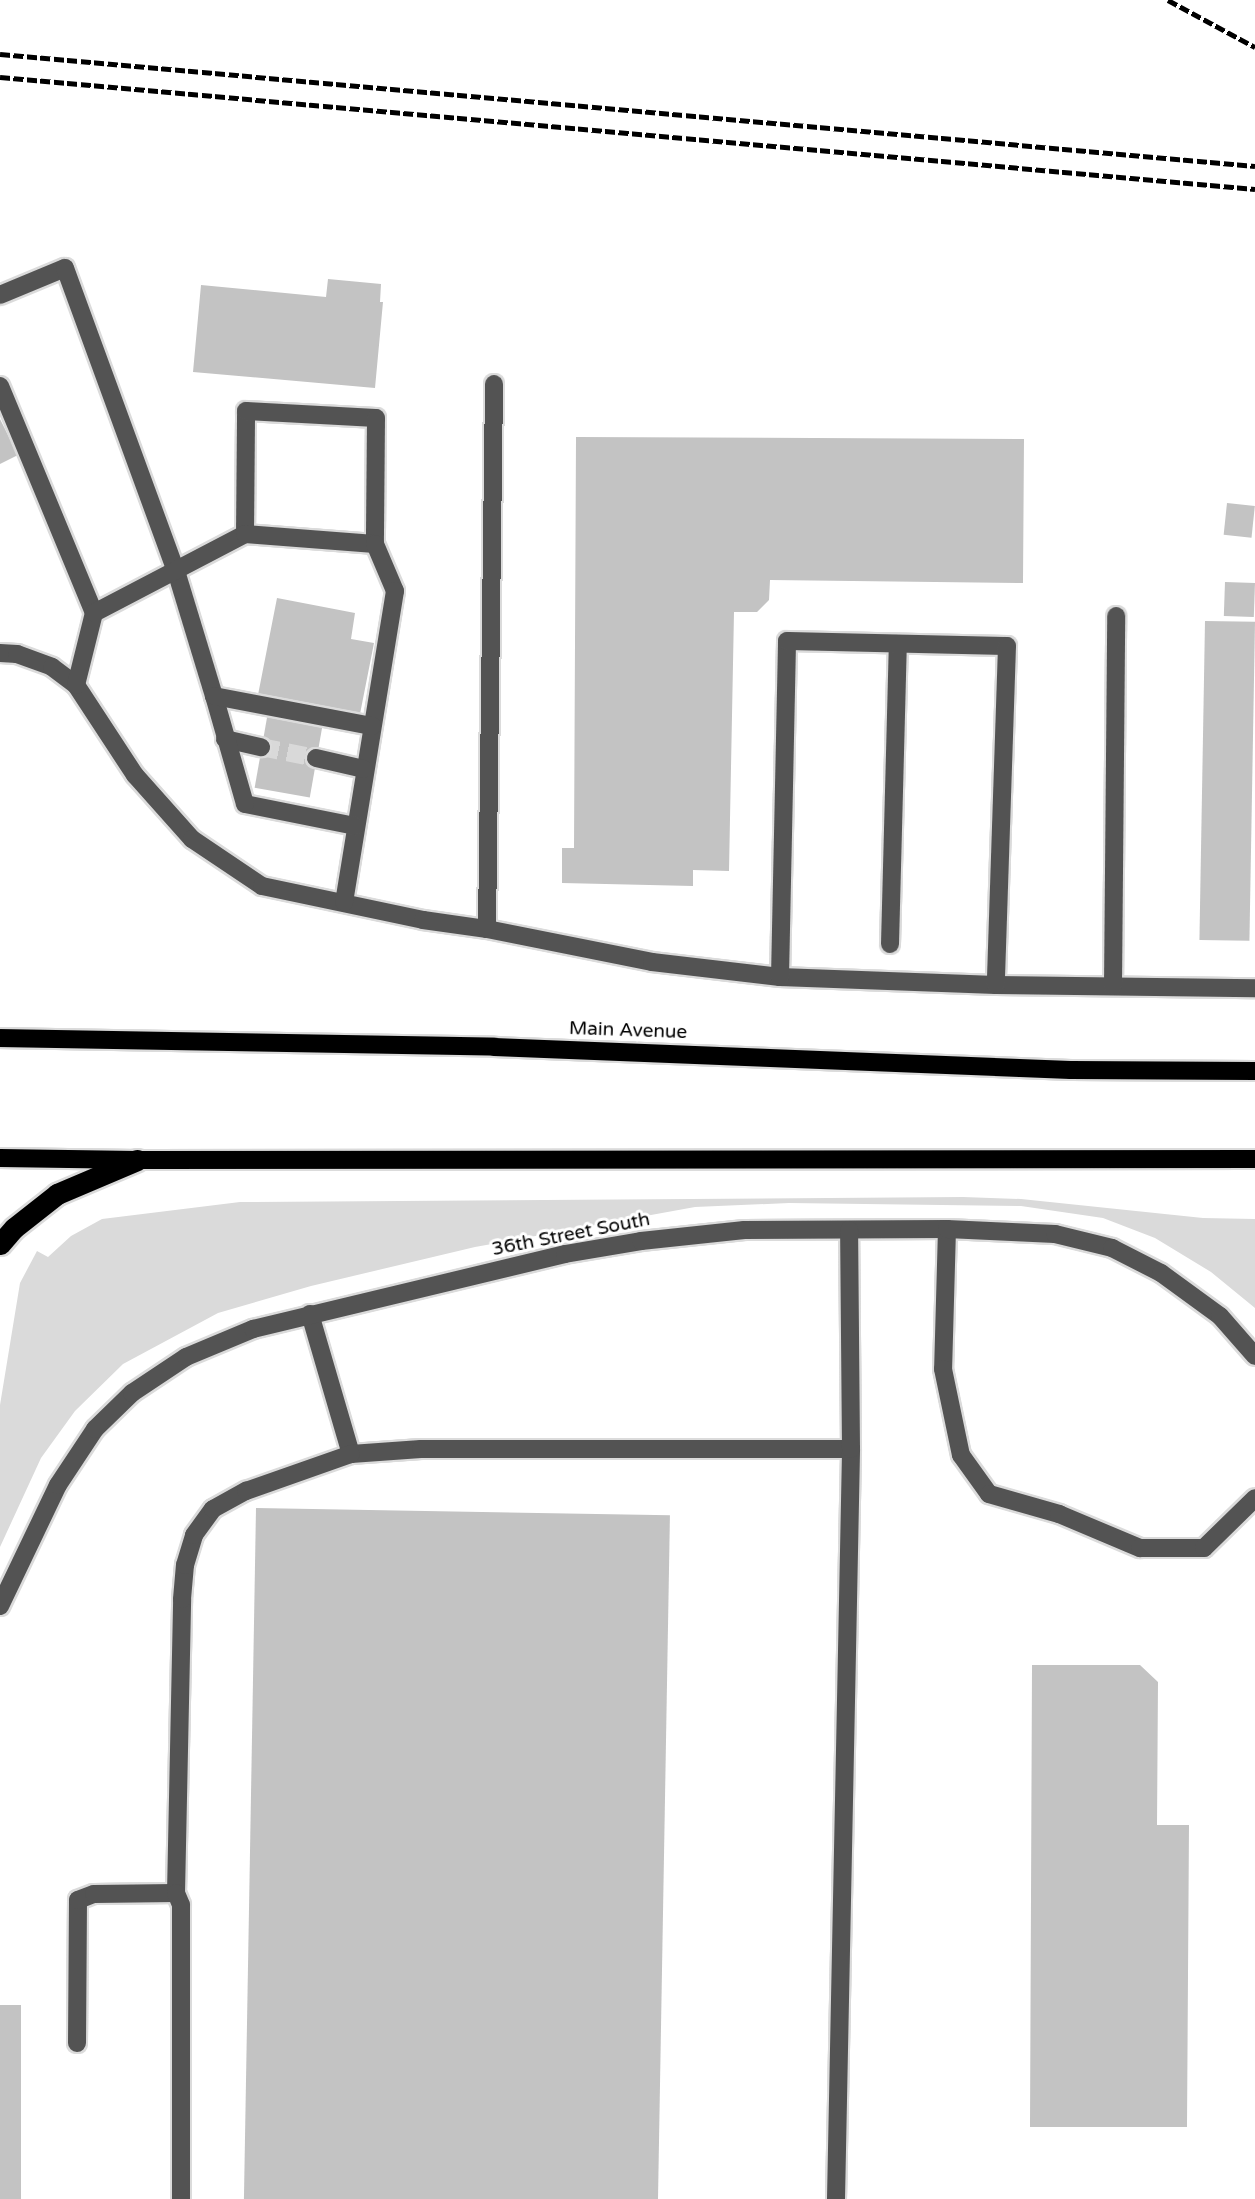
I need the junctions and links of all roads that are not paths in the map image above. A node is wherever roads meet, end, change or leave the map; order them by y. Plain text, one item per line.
1 (0, 295) edge
2 (494, 384) dead end
3 (0, 386) edge
4 (245, 534) junction
5 (375, 544) junction
6 (176, 571) junction
7 (94, 614) junction
8 (1116, 616) dead end
9 (898, 644) junction
10 (0, 653) edge
11 (76, 685) junction
12 (214, 696) junction
13 (372, 726) junction
14 (225, 739) junction
15 (261, 747) tunnel mouth
16 (316, 758) tunnel mouth
17 (364, 769) junction
18 (355, 826) junction
19 (344, 902) junction
20 (487, 929) junction
21 (890, 944) dead end
22 (780, 977) junction
23 (996, 985) junction
24 (1113, 986) junction
25 (1255, 988) edge
26 (0, 1038) edge
27 (1255, 1071) edge
28 (0, 1158) edge
29 (137, 1160) junction
30 (1255, 1160) edge
31 (947, 1229) junction
32 (849, 1230) junction
33 (0, 1244) edge
34 (310, 1314) junction
35 (1255, 1356) edge
36 (851, 1449) junction
37 (351, 1454) junction
38 (1255, 1498) edge
39 (0, 1606) edge
40 (176, 1893) junction
41 (77, 2043) dead end
42 (181, 2199) edge
43 (836, 2199) edge

1 - 6 street
2 - 20 street
3 - 7 street
4 - 5 street
4 - 5 street
4 - 6 street
5 - 13 street
6 - 7 street
6 - 12 street
7 - 11 street
8 - 24 street
9 - 21 street
9 - 22 street
9 - 23 street
10 - 11 street
11 - 19 street
12 - 13 street
12 - 14 street
13 - 17 street
14 - 15 street
14 - 18 street
16 - 17 street
17 - 18 street
18 - 19 street
19 - 20 street
20 - 22 street
22 - 23 street
23 - 24 street
24 - 25 street
26 - 27 main road, Main Avenue
28 - 29 main road
29 - 30 main road
29 - 33 highway
31 - 32 street, 36th Street South
31 - 35 street, 36th Street South
31 - 38 street
32 - 34 street, 36th Street South
32 - 36 street
34 - 37 street
34 - 39 street, 36th Street South
36 - 37 street
36 - 43 street
37 - 40 street
40 - 41 street
40 - 42 street

